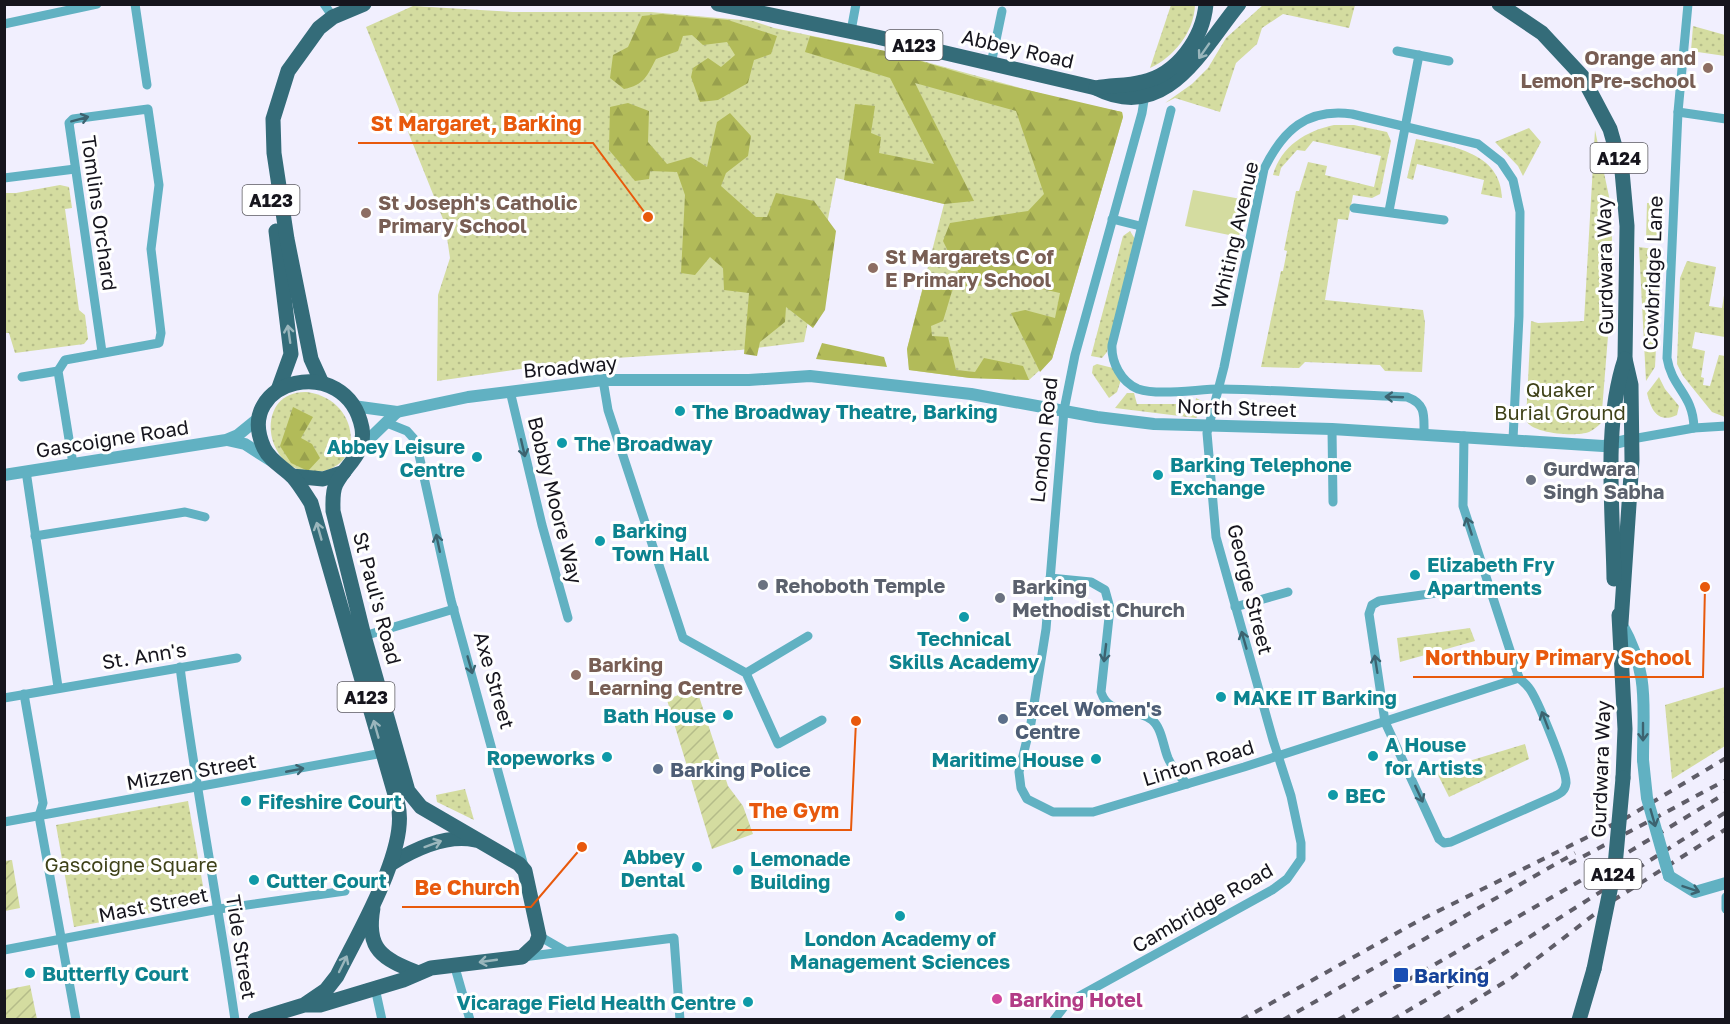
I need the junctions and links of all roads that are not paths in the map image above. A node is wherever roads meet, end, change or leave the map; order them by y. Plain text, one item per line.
1 (97, 4) edge
2 (135, 4) edge
3 (364, 4) edge
4 (856, 4) edge
5 (1206, 4) edge
6 (1239, 4) edge
7 (1499, 4) edge
8 (1688, 4) edge
9 (726, 5) edge
10 (329, 11) edge
11 (1002, 11) dead end
12 (4, 24) edge
13 (319, 28) junction
14 (851, 31) junction
15 (1397, 51) dead end
16 (1419, 55) junction
17 (1449, 61) dead end
18 (991, 64) junction
19 (147, 85) dead end
20 (1144, 89) junction
21 (1171, 110) dead end
22 (1678, 112) junction
23 (1725, 119) edge
24 (1404, 125) junction
25 (75, 169) junction
26 (4, 178) edge
27 (1354, 208) dead end
28 (1389, 212) junction
29 (1112, 219) junction
30 (1444, 220) dead end
31 (1140, 226) junction
32 (102, 352) junction
33 (1625, 359) junction
34 (58, 370) junction
35 (22, 377) dead end
36 (603, 380) junction
37 (749, 380) joint
38 (321, 381) junction
39 (1219, 389) junction
40 (278, 390) junction
41 (510, 391) junction
42 (353, 406) junction
43 (1064, 410) junction
44 (397, 412) junction
45 (260, 417) junction
46 (387, 423) junction
47 (1725, 426) edge
48 (1209, 427) junction
49 (1332, 429) junction
50 (1690, 429) junction
51 (1424, 434) junction
52 (1464, 436) junction
53 (1513, 439) junction
54 (1632, 439) junction
55 (226, 440) junction
56 (1686, 441) dead end
57 (1613, 443) junction
58 (363, 445) junction
59 (275, 462) junction
60 (73, 464) junction
61 (26, 471) junction
62 (344, 472) junction
63 (4, 474) edge
64 (292, 476) junction
65 (1334, 502) dead end
66 (205, 517) dead end
67 (35, 536) junction
68 (1050, 578) junction
69 (1487, 586) junction
70 (1288, 592) dead end
71 (452, 604) junction
72 (1235, 607) junction
73 (568, 618) dead end
74 (1621, 623) junction
75 (364, 636) junction
76 (808, 636) dead end
77 (354, 653) junction
78 (237, 658) dead end
79 (180, 668) junction
80 (746, 673) junction
81 (1518, 678) junction
82 (58, 687) junction
83 (24, 694) junction
84 (4, 698) edge
85 (822, 720) dead end
86 (1385, 722) junction
87 (383, 753) junction
88 (1279, 756) junction
89 (1187, 784) junction
90 (196, 788) junction
91 (1024, 795) joint
92 (39, 816) junction
93 (4, 822) edge
94 (478, 840) junction
95 (392, 863) junction
96 (525, 871) junction
97 (1725, 883) edge
98 (345, 891) dead end
99 (375, 897) junction
100 (1725, 897) edge
101 (219, 909) junction
102 (1725, 909) edge
103 (539, 936) junction
104 (62, 939) junction
105 (4, 950) edge
106 (567, 951) junction
107 (522, 957) junction
108 (454, 964) junction
109 (418, 973) junction
110 (375, 987) junction
111 (304, 1005) junction
112 (1055, 1017) edge
113 (76, 1020) edge
114 (235, 1020) edge
115 (255, 1020) edge
116 (382, 1020) edge
117 (470, 1020) edge
118 (680, 1020) edge
119 (1579, 1020) edge

1 - 12 street
2 - 19 street
3 - 10 main road, A123
4 - 14 street
5 - 20 main road, A123
6 -> 20 main road, A123
7 - 33 main road, Gurdwara Way / A124
8 - 22 street, Cowbridge Lane
9 - 14 main road, Abbey Road / A123
10 - 13 main road, A123
11 - 18 street
13 - 38 main road, A123
40 -> 13 main road, A123
14 - 18 main road, Abbey Road / A123
15 - 16 street
16 - 17 street
16 - 24 street
18 - 20 main road, Abbey Road / A123
20 - 29 street, London Road
21 - 31 street
22 - 23 street
22 - 50 street, Cowbridge Lane
24 - 28 street
24 - 39 street, Whiting Avenue
24 - 53 street, Whiting Avenue
25 - 26 street
25 - 32 street, Tomlins Orchard
25 -> 32 street, Tomlins Orchard
27 - 28 street
28 - 30 street
29 - 31 street
29 - 43 street, London Road
31 - 39 street
32 - 34 street
33 - 54 main road, Gurdwara Way / A124
33 - 57 main road, Gurdwara Way / A124
34 - 35 street
34 - 60 street
36 - 37 street, Broadway
36 - 41 street, Broadway
36 - 80 street
37 - 43 street, North Street
38 - 40 main road
38 - 42 main road
39 - 48 street, Whiting Avenue
51 -> 39 street
40 - 45 main road, A123
41 - 44 street, Broadway
41 -> 73 street, Bobby Moore Way
42 - 44 street, Broadway
42 - 58 main road
43 - 48 street, North Street
43 - 68 street, London Road
44 - 46 street
45 - 55 street, Gascoigne Road
45 - 59 main road, St Paul's Road / A123
46 - 58 street
71 -> 46 street, Axe Street
47 - 50 street, North Street
48 - 49 street, North Street
48 - 72 street, George Street
49 - 51 street, North Street
49 - 65 street
50 - 54 street, North Street
50 - 56 street, Cowbridge Lane
51 - 52 street, North Street
52 - 53 street, North Street
69 -> 52 street
53 - 57 street, North Street
54 - 57 street, North Street
54 - 74 main road, Gurdwara Way / A124
55 - 59 street, Gascoigne Road
55 - 60 street, Gascoigne Road
57 - 74 main road, Gurdwara Way / A124
58 - 62 main road, St Paul's Road / A123
59 - 64 main road, St Paul's Road / A123
60 - 61 street, Gascoigne Road
61 - 63 street, Gascoigne Road
61 - 67 street
62 - 64 main road
62 - 75 main road, St Paul's Road / A123
77 -> 64 main road, St Paul's Road / A123
66 - 67 street
67 - 82 street
68 -> 89 street
68 - 91 street, London Road
69 - 81 street
86 -> 69 street
70 - 72 street
71 - 75 street
71 -> 96 street, Axe Street
88 -> 72 street, George Street
74 -> 97 street, bridge
74 - 119 main road, Gurdwara Way / A124, bridge
75 - 77 main road
75 - 94 main road, St Paul's Road / A123
76 - 80 street
87 -> 77 main road, St Paul's Road / A123
78 - 79 street, St. Ann's
79 - 82 street, St. Ann's
79 - 90 street, Tide Street
80 - 85 street
81 - 86 street, Linton Road
86 -> 81 street
82 - 83 street, St. Ann's
83 - 84 street, St. Ann's
83 - 92 street
86 - 88 street, Linton Road
90 -> 87 street, Mizzen Street
87 - 95 main road, St Paul's Road / A123
88 - 89 street, Linton Road
88 - 112 street, Cambridge Road
89 - 91 street, Linton Road
90 - 92 street, Mizzen Street
90 - 101 street, Tide Street
92 - 93 street, Mizzen Street
92 - 104 street
95 -> 94 main road, St Paul's Road / A123
94 - 96 main road, St Paul's Road / A123
95 - 99 main road, St Paul's Road / A123
96 - 103 main road, Axe Street
98 - 101 street, Mast Street
99 - 109 main road, St Paul's Road / A123
111 -> 99 main road, St Paul's Road / A123
100 - 102 street
101 - 104 street, Mast Street
101 - 114 street, Tide Street
103 - 106 street
103 - 107 main road
104 - 105 street, Mast Street
104 - 113 street
106 - 107 street
106 - 118 street
107 -> 108 main road, A123
108 - 109 main road, A123
108 - 117 street
109 - 110 main road, A123
110 - 111 main road, A123
110 - 116 street
111 - 115 main road, A123

